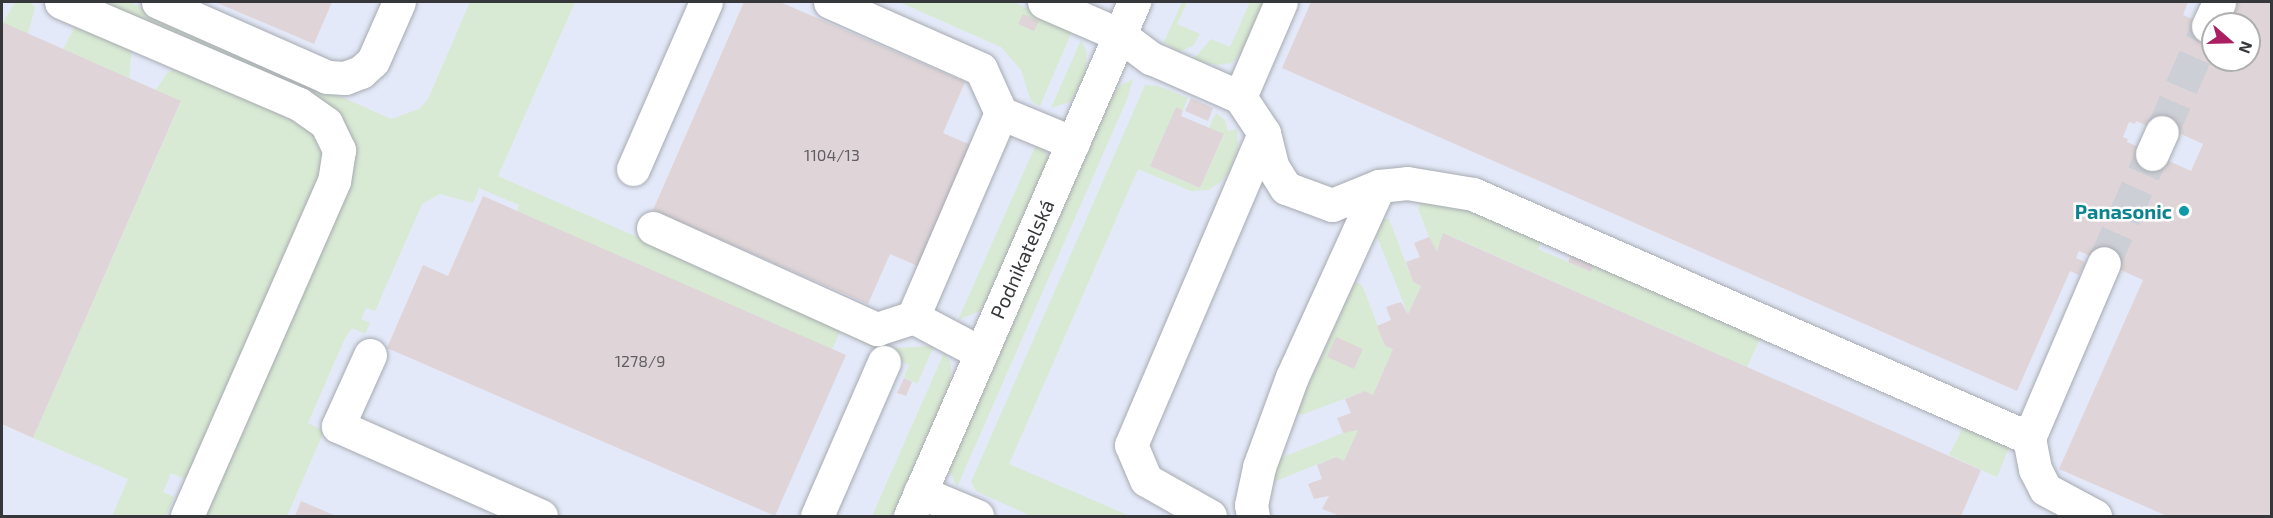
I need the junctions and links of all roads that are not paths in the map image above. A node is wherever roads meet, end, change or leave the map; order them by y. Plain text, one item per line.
1 (61, 2) edge
2 (158, 2) edge
3 (399, 2) edge
4 (706, 2) edge
5 (830, 2) edge
6 (1044, 2) edge
7 (1134, 2) edge
8 (1281, 2) edge
9 (1120, 35) junction
10 (1240, 96) junction
11 (1001, 113) junction
12 (1264, 133) junction
13 (1073, 143) junction
14 (633, 169) dead end
15 (1379, 186) junction
16 (653, 228) dead end
17 (2104, 263) tunnel mouth
18 (914, 317) junction
19 (981, 353) junction
20 (370, 355) dead end
21 (884, 362) dead end
22 (2029, 438) junction
23 (915, 504) edge
24 (2061, 509) edge
25 (187, 516) edge
26 (540, 516) edge
27 (817, 516) edge
28 (977, 516) edge
29 (1210, 516) edge
30 (1252, 516) edge
31 (2095, 516) edge

1 - 25 street
2 - 3 street
4 - 14 street
5 - 11 street
6 - 9 street
7 - 9 street, Podnikatelská
8 - 10 street
9 - 10 street
9 - 13 street, Podnikatelská
10 - 12 street
11 - 13 street
11 - 18 street
12 - 15 street
12 - 29 street
13 - 19 street, Podnikatelská
15 - 22 street
15 - 30 street
16 - 18 street
17 - 22 street
18 - 19 street
19 - 23 street, Podnikatelská
20 - 26 street
21 - 27 street
22 - 24 street
23 - 28 street
24 - 31 street

